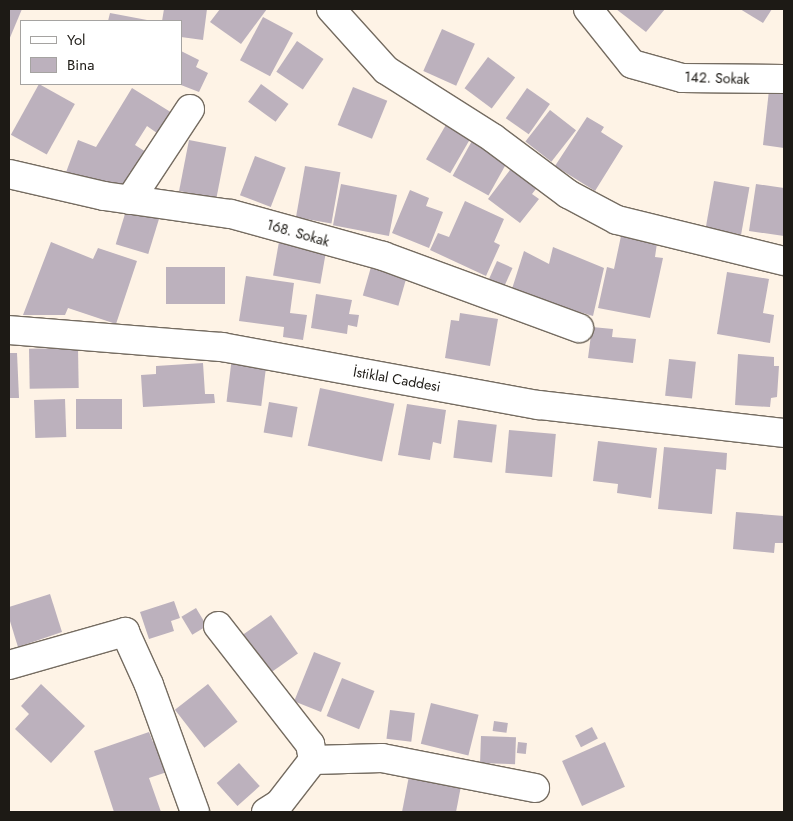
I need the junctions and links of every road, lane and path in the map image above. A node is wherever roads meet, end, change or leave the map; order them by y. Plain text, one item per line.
1 (331, 9) edge
2 (588, 9) edge
3 (784, 79) edge
4 (190, 109) dead end
5 (9, 174) edge
6 (130, 200) junction
7 (784, 260) edge
8 (579, 328) dead end
9 (9, 330) edge
10 (784, 433) edge
11 (218, 626) dead end
12 (9, 665) edge
13 (313, 760) junction
14 (536, 788) dead end
15 (196, 812) edge
16 (266, 812) edge

1 - 7 street
2 - 3 street, 142. Sokak
4 - 6 street
5 - 6 street, 168. Sokak
6 - 8 street, 168. Sokak
9 - 10 street, İstiklal Caddesi
11 - 13 street
12 - 15 street
13 - 14 street
13 - 16 street

